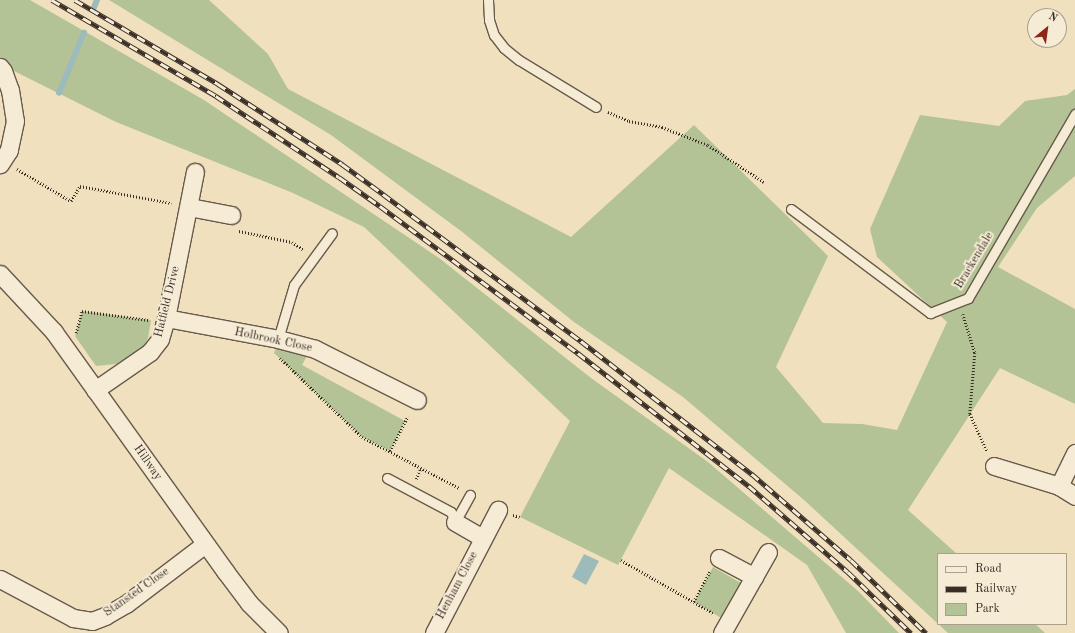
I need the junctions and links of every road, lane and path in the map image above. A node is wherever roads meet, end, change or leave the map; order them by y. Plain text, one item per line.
1 (488, 0) edge
2 (0, 67) edge
3 (596, 107) joint
4 (1075, 114) edge
5 (1, 162) edge
6 (195, 172) dead end
7 (764, 182) dead end
8 (189, 207) junction
9 (791, 209) dead end
10 (231, 215) joint
11 (332, 233) dead end
12 (315, 257) junction
13 (0, 274) edge
14 (959, 302) junction
15 (165, 320) junction
16 (255, 334) junction
17 (278, 339) junction
18 (63, 344) junction
19 (95, 390) junction
20 (417, 400) joint
21 (390, 451) junction
22 (1075, 453) edge
23 (994, 466) joint
24 (387, 478) dead end
25 (1058, 486) junction
26 (470, 494) joint
27 (1075, 496) edge
28 (498, 510) dead end
29 (455, 522) junction
30 (483, 538) junction
31 (205, 544) junction
32 (768, 552) dead end
33 (719, 558) joint
34 (621, 560) dead end
35 (754, 577) junction
36 (0, 579) edge
37 (694, 602) junction
38 (725, 627) edge
39 (279, 633) edge
40 (434, 633) edge

1 - 3 lane
2 - 5 street
3 - 7 path
4 - 14 lane, Brackendale
5 - 8 path
6 - 8 street, Hatfield Drive
8 - 10 street
8 - 15 street, Hatfield Drive
9 - 14 lane, Brackendale
10 - 12 path
11 - 12 lane
12 - 17 lane
13 - 18 street, Hillway
14 - 23 path
15 - 16 street, Holbrook Close
15 - 18 path
15 - 19 street, Hatfield Drive
16 - 17 street, Holbrook Close
16 - 21 path
17 - 20 street, Holbrook Close
18 - 19 street, Hillway
19 - 31 street, Hillway
20 - 21 path
21 - 26 path
22 - 25 street
23 - 25 street
24 - 29 lane
25 - 27 street
26 - 29 lane
28 - 30 street, Henham Close
29 - 30 street, Henham Close
30 - 40 street, Henham Close
31 - 36 street, Stansted Close
31 - 39 street, Hillway
32 - 35 street
33 - 35 street
33 - 37 path
34 - 37 path
35 - 38 street
37 - 38 path

